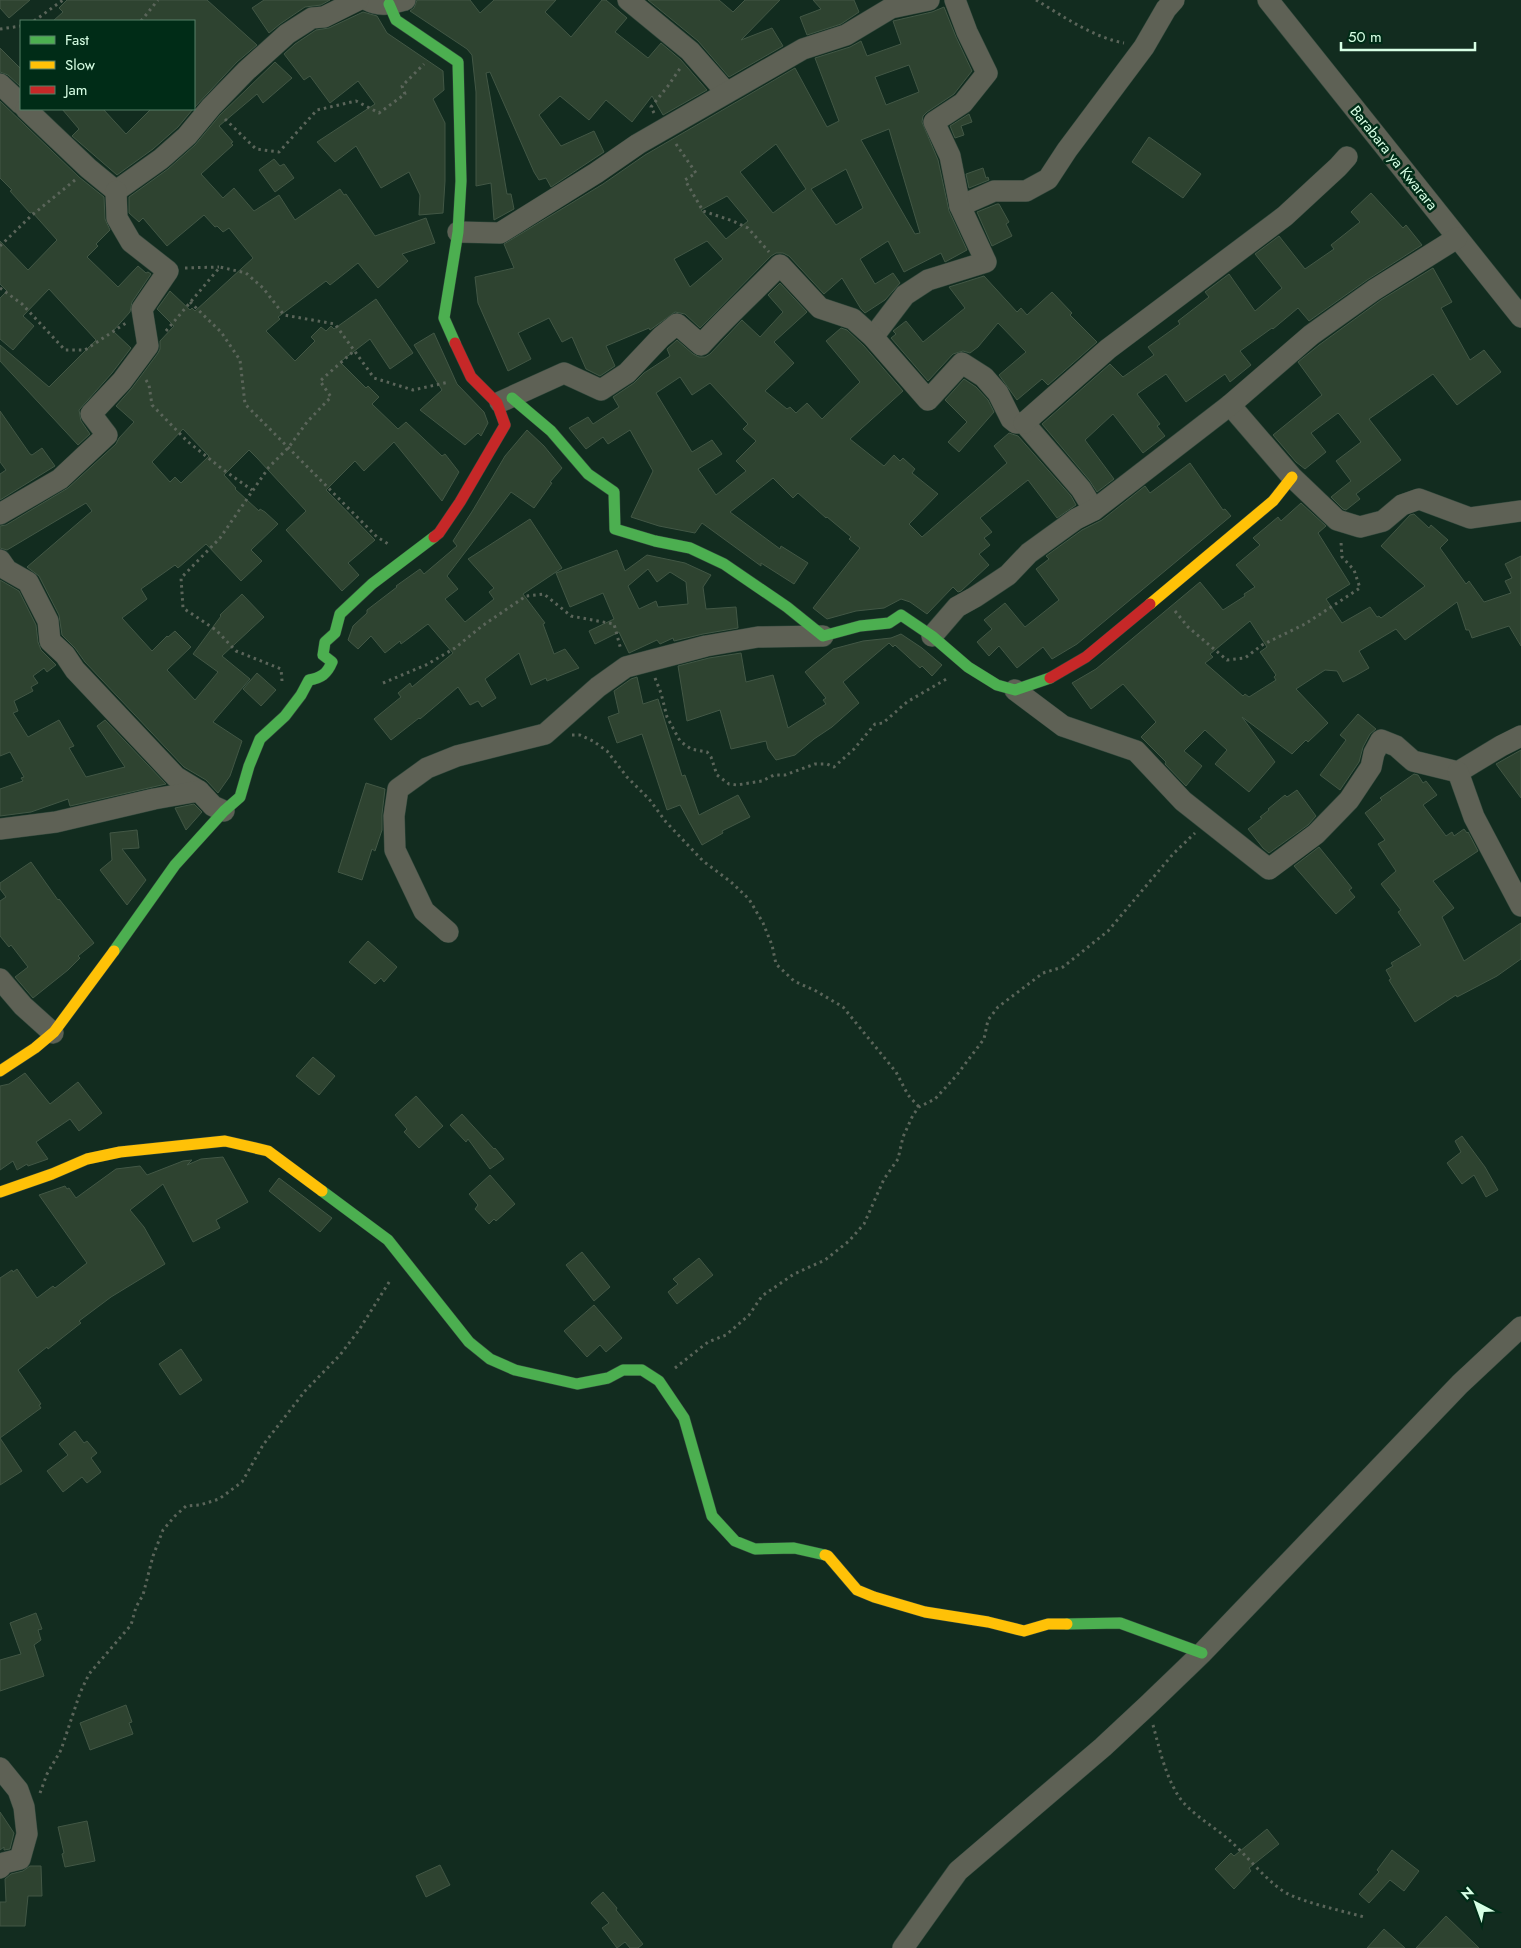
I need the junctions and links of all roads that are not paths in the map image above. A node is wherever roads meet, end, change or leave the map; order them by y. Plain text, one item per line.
1 (358, 0) edge
2 (366, 0) edge
3 (628, 0) edge
4 (929, 0) edge
5 (956, 0) edge
6 (1174, 0) edge
7 (1268, 0) edge
8 (397, 2) edge
9 (0, 84) edge
10 (726, 92) junction
11 (20, 103) edge
12 (27, 110) edge
13 (1346, 157) dead end
14 (116, 191) junction
15 (960, 206) junction
16 (458, 232) junction
17 (1457, 238) junction
18 (1521, 317) edge
19 (873, 337) junction
20 (505, 400) junction
21 (1230, 405) junction
22 (1024, 423) junction
23 (1292, 477) junction
24 (1094, 510) junction
25 (1521, 511) edge
26 (0, 514) edge
27 (0, 560) edge
28 (823, 636) junction
29 (932, 636) junction
30 (1015, 690) junction
31 (1521, 736) edge
32 (1458, 772) junction
33 (198, 792) junction
34 (224, 811) junction
35 (0, 829) edge
36 (1521, 906) edge
37 (448, 932) dead end
38 (0, 979) edge
39 (53, 1032) junction
40 (0, 1071) edge
41 (0, 1192) edge
42 (1521, 1327) edge
43 (1202, 1653) junction
44 (0, 1768) edge
45 (0, 1868) edge
46 (903, 1948) edge

1 - 14 street
2 - 8 street
3 - 10 street
4 - 10 street
5 - 15 street
6 - 15 street
7 - 17 street, Barabara ya Kwarara
8 - 16 street
9 - 11 street
10 - 16 street
12 - 14 street
13 - 22 street
14 - 26 street
15 - 19 street
16 - 20 street
17 - 18 street, Barabara ya Kwarara
17 - 21 street
19 - 20 street
19 - 22 street
20 - 28 street
20 - 34 street
21 - 23 street
21 - 24 street
22 - 24 street
23 - 25 street
23 - 30 street
24 - 29 street
27 - 33 street
28 - 29 street
28 - 37 street
29 - 30 street
30 - 32 street
31 - 32 street
32 - 36 street
33 - 34 street
33 - 35 street
34 - 39 street
38 - 39 street
39 - 40 street
41 - 43 street
42 - 43 street
43 - 46 street
44 - 45 street

